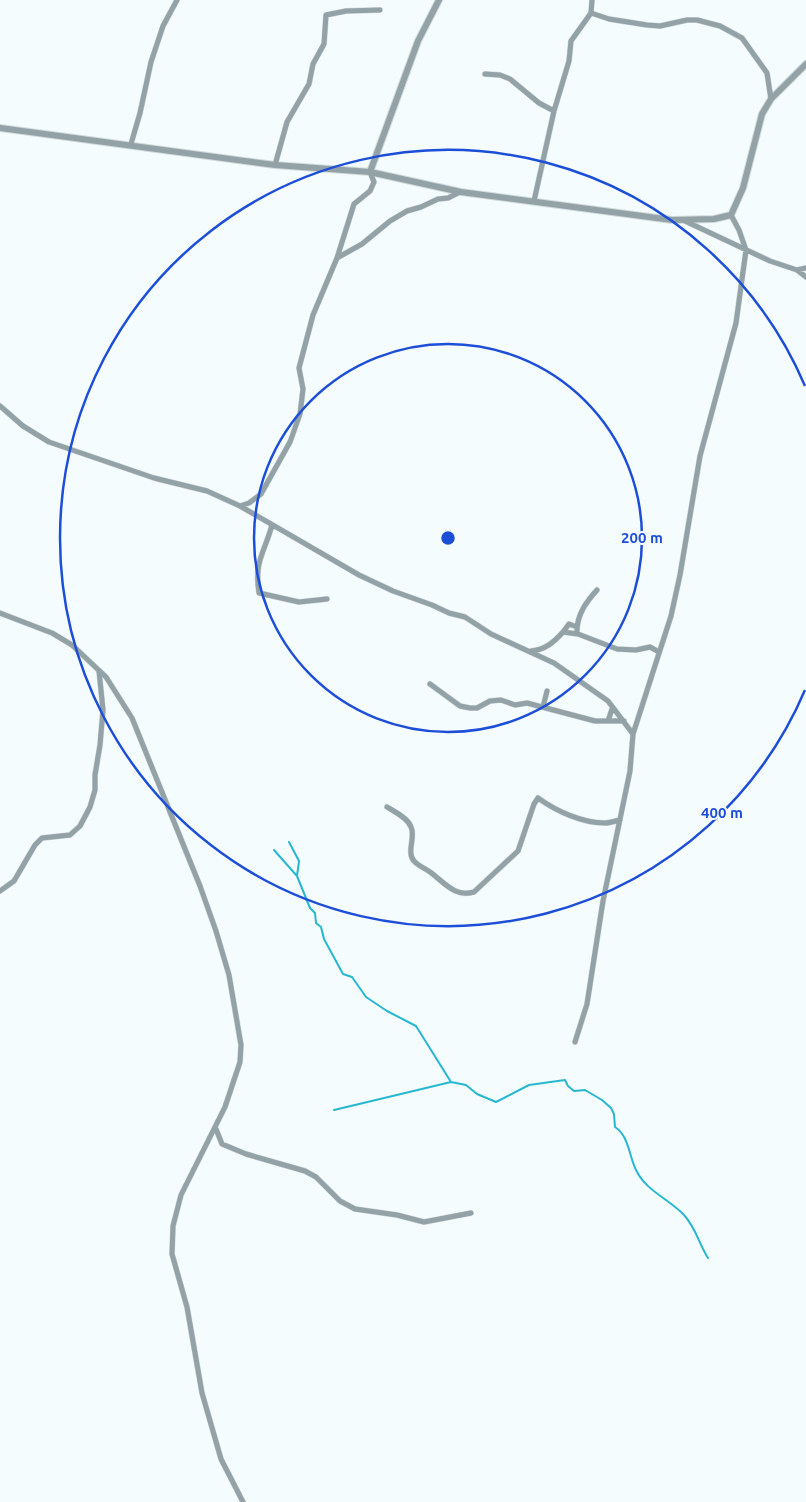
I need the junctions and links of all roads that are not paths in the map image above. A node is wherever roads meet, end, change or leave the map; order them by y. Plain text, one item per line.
1 (177, 0) edge
2 (439, 0) edge
3 (592, 0) edge
4 (380, 10) dead end
5 (591, 13) junction
6 (806, 64) edge
7 (485, 74) dead end
8 (771, 98) junction
9 (554, 110) junction
10 (0, 128) edge
11 (131, 144) junction
12 (275, 165) junction
13 (370, 172) junction
14 (461, 192) junction
15 (534, 201) junction
16 (731, 215) junction
17 (684, 221) junction
18 (746, 250) junction
19 (337, 258) junction
20 (806, 268) edge
21 (796, 270) junction
22 (806, 277) edge
23 (0, 406) edge
24 (240, 506) junction
25 (272, 525) junction
26 (597, 590) dead end
27 (327, 598) dead end
28 (0, 613) edge
29 (577, 627) junction
30 (563, 632) junction
31 (578, 634) junction
32 (661, 645) junction
33 (650, 647) junction
34 (527, 651) junction
35 (659, 652) junction
36 (99, 671) junction
37 (430, 684) dead end
38 (547, 691) dead end
39 (543, 707) junction
40 (612, 709) junction
41 (608, 721) junction
42 (624, 721) junction
43 (633, 734) junction
44 (387, 808) dead end
45 (620, 820) junction
46 (0, 891) edge
47 (575, 1042) dead end
48 (216, 1129) junction
49 (471, 1213) dead end
50 (243, 1502) edge

1 - 11 street
2 - 13 street
3 - 5 street
4 - 12 street
5 - 8 street
5 - 9 street
6 - 8 street
7 - 9 street
8 - 16 street
9 - 15 street
10 - 11 street
11 - 12 street
12 - 13 street
13 - 14 street
13 - 19 street
14 - 15 street
14 - 19 street
15 - 17 street
16 - 17 street
16 - 18 street
17 - 18 street
18 - 21 street
18 - 32 street
19 - 24 street
20 - 21 street
21 - 22 street
23 - 24 street
24 - 25 street
25 - 27 street
25 - 34 street
26 - 29 street
28 - 36 street
29 - 30 street
29 - 31 street
30 - 31 street
30 - 34 street
31 - 33 street
32 - 33 street
32 - 35 street
33 - 35 street
34 - 40 street
35 - 43 street
36 - 46 street
36 - 48 street
37 - 39 street
38 - 39 street
39 - 41 street
40 - 41 street
40 - 42 street
41 - 42 street
42 - 43 street
43 - 45 street
44 - 45 street
45 - 47 street
48 - 49 street
48 - 50 street

